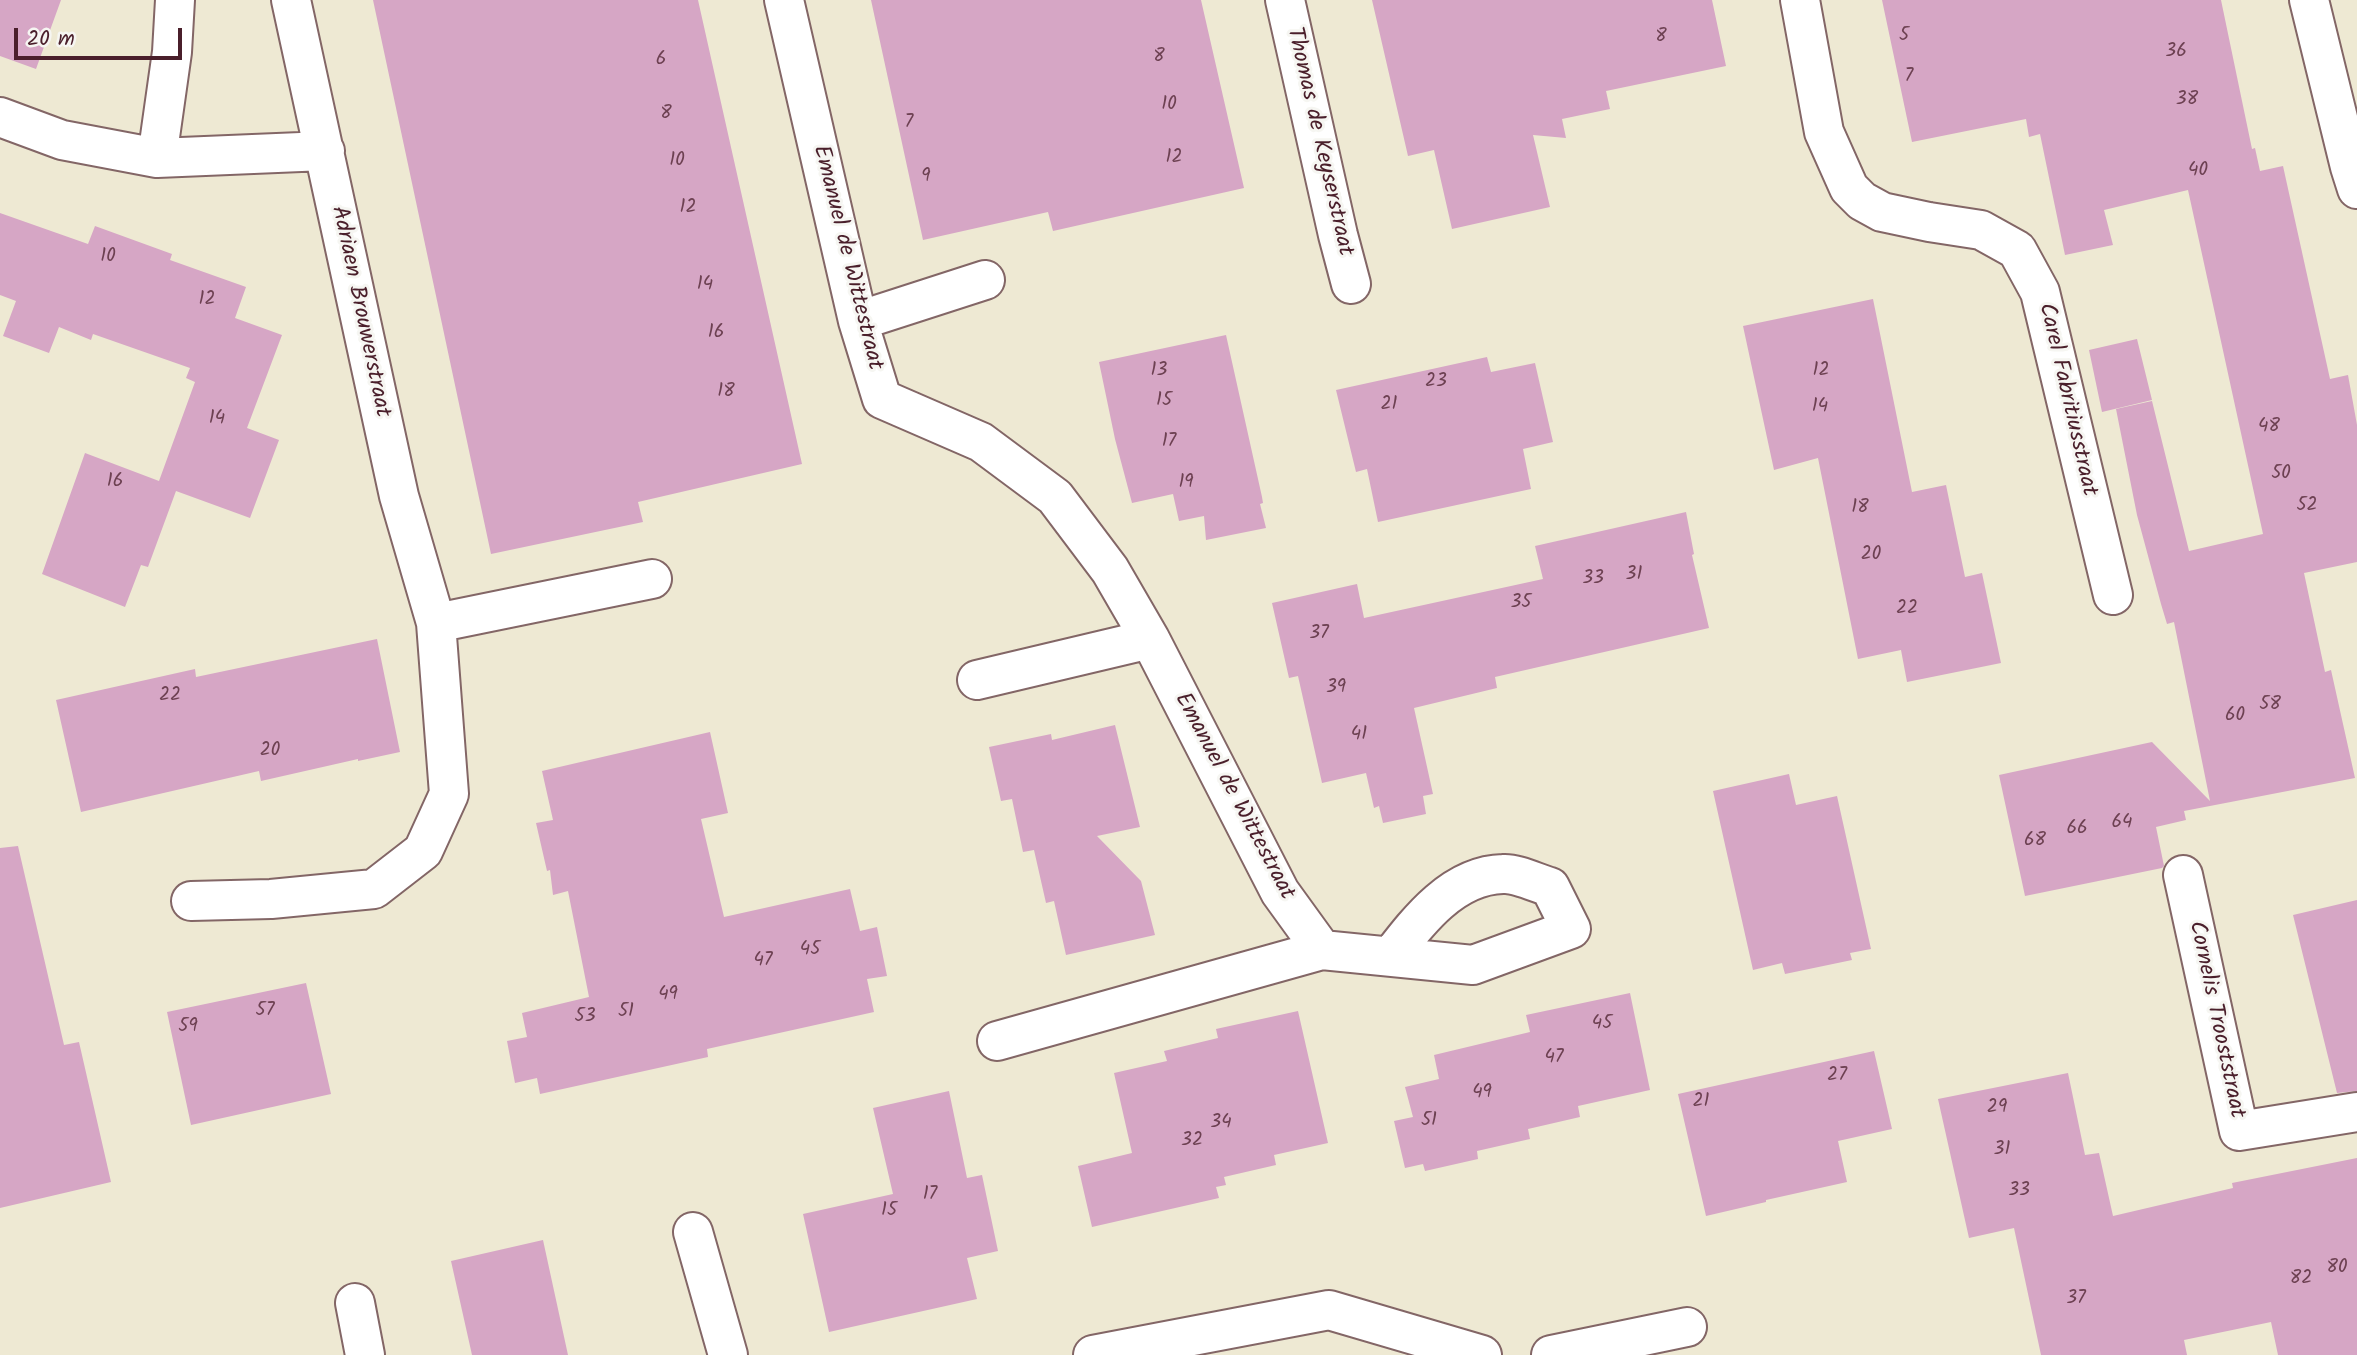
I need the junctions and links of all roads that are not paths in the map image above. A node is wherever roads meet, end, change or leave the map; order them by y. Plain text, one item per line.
1 (175, 0) edge
2 (291, 0) edge
3 (784, 0) edge
4 (1285, 0) edge
5 (1800, 0) edge
6 (2309, 0) edge
7 (0, 117) edge
8 (325, 151) junction
9 (157, 158) junction
10 (2357, 189) edge
11 (985, 280) dead end
12 (1351, 284) dead end
13 (858, 321) junction
14 (652, 579) dead end
15 (2113, 595) dead end
16 (436, 623) junction
17 (1150, 639) junction
18 (977, 680) dead end
19 (2183, 875) dead end
20 (191, 901) dead end
21 (1322, 950) junction
22 (1391, 956) dead end
23 (997, 1041) dead end
24 (2357, 1112) edge
25 (693, 1231) dead end
26 (355, 1303) dead end
27 (1687, 1327) dead end
28 (365, 1355) edge
29 (728, 1355) edge
30 (1093, 1355) edge
31 (1482, 1355) edge
32 (1551, 1355) edge

1 - 9 street
2 - 8 street, Adriaen Brouwerstraat
3 - 13 street, Emanuel de Wittestraat
4 - 12 street, Thomas de Keyserstraat
5 - 15 street, Carel Fabritiusstraat
6 - 10 street
7 - 9 street
8 - 9 street
8 - 16 street, Adriaen Brouwerstraat
11 - 13 street
13 - 17 street, Emanuel de Wittestraat
14 - 16 street
16 - 20 street, Adriaen Brouwerstraat
17 - 18 street
17 - 21 street, Emanuel de Wittestraat
19 - 24 street, Cornelis Trooststraat
21 - 22 street
21 - 23 street
25 - 29 street
26 - 28 street
27 - 32 street
30 - 31 street

